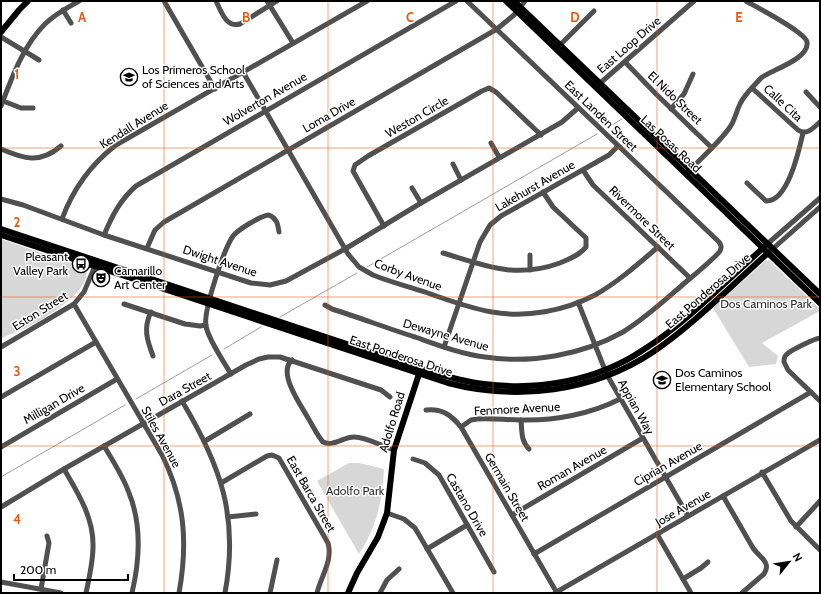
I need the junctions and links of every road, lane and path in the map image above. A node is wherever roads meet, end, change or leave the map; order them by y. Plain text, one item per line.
1 (28, 1) edge
2 (79, 1) edge
3 (164, 1) edge
4 (216, 1) edge
5 (277, 1) edge
6 (367, 1) edge
7 (456, 1) edge
8 (467, 1) edge
9 (506, 1) edge
10 (514, 1) edge
11 (525, 1) edge
12 (694, 1) edge
13 (746, 1) edge
14 (268, 3) edge
15 (518, 9) junction
16 (62, 10) junction
17 (594, 11) dead end
18 (71, 23) dead end
19 (497, 30) junction
20 (1, 32) edge
21 (1, 37) edge
22 (293, 43) junction
23 (560, 45) junction
24 (25, 51) junction
25 (39, 60) dead end
26 (625, 62) junction
27 (243, 72) junction
28 (693, 74) dead end
29 (598, 85) junction
30 (752, 88) junction
31 (215, 89) junction
32 (806, 92) dead end
33 (2, 104) edge
34 (820, 107) edge
35 (33, 108) dead end
36 (578, 108) junction
37 (671, 109) junction
38 (266, 111) junction
39 (820, 122) edge
40 (803, 133) junction
41 (541, 135) junction
42 (491, 143) dead end
43 (61, 146) dead end
44 (618, 146) junction
45 (712, 148) junction
46 (1, 149) edge
47 (288, 150) junction
48 (499, 158) junction
49 (453, 164) dead end
50 (583, 170) junction
51 (688, 172) junction
52 (461, 180) junction
53 (747, 183) dead end
54 (412, 188) dead end
55 (543, 192) junction
56 (820, 198) edge
57 (1, 199) edge
58 (421, 203) junction
59 (820, 207) edge
60 (62, 219) junction
61 (384, 226) junction
62 (1, 228) edge
63 (278, 232) dead end
64 (1, 235) edge
65 (104, 235) junction
66 (721, 246) joint
67 (765, 246) junction
68 (658, 247) junction
69 (147, 248) junction
70 (345, 249) junction
71 (770, 251) junction
72 (443, 252) dead end
73 (530, 255) dead end
74 (473, 262) junction
75 (96, 263) junction
76 (530, 270) junction
77 (218, 272) junction
78 (690, 278) junction
79 (806, 290) junction
80 (820, 294) edge
81 (820, 299) edge
82 (209, 301) junction
83 (578, 302) junction
84 (820, 303) edge
85 (74, 304) junction
86 (124, 304) dead end
87 (459, 304) junction
88 (325, 305) dead end
89 (151, 312) junction
90 (206, 325) junction
91 (820, 338) edge
92 (96, 342) junction
93 (595, 345) junction
94 (1, 347) edge
95 (444, 347) junction
96 (153, 356) dead end
97 (292, 360) junction
98 (420, 371) junction
99 (606, 372) junction
100 (231, 374) junction
101 (117, 379) junction
102 (811, 392) junction
103 (1, 397) edge
104 (390, 397) dead end
105 (620, 399) junction
106 (820, 400) edge
107 (182, 401) junction
108 (426, 410) dead end
109 (250, 414) dead end
110 (521, 420) junction
111 (143, 424) junction
112 (461, 427) junction
113 (643, 438) junction
114 (820, 440) edge
115 (205, 441) junction
116 (104, 446) junction
117 (1, 447) edge
118 (529, 449) dead end
119 (394, 450) junction
120 (413, 459) dead end
121 (64, 469) junction
122 (762, 472) junction
123 (665, 478) junction
124 (221, 483) junction
125 (723, 496) junction
126 (820, 501) edge
127 (1, 507) edge
128 (256, 514) dead end
129 (387, 514) junction
130 (512, 515) junction
131 (688, 516) junction
132 (228, 517) junction
133 (467, 525) junction
134 (796, 527) junction
135 (657, 534) junction
136 (47, 536) dead end
137 (427, 549) junction
138 (820, 550) edge
139 (534, 554) junction
140 (276, 560) dead end
141 (708, 562) dead end
142 (399, 569) dead end
143 (494, 572) dead end
144 (683, 579) junction
145 (1, 582) edge
146 (41, 589) junction
147 (61, 593) edge
148 (86, 593) edge
149 (132, 593) edge
150 (179, 593) edge
151 (225, 593) edge
152 (270, 593) edge
153 (317, 593) edge
154 (348, 593) edge
155 (380, 593) edge
156 (453, 593) edge
157 (556, 593) edge
158 (691, 593) edge
159 (742, 593) edge

1 - 20 main road
2 - 16 street
3 - 31 street
4 - 14 street
5 - 14 street
6 - 22 street, Kendall Avenue
7 - 38 street, Wolverton Avenue
8 - 19 street, East Landen Street
9 - 15 main road, Las Posas Road
10 - 15 main road, Las Posas Road
11 - 15 street, Loma Drive
12 - 26 street, East Loop Drive
13 - 30 street
14 - 22 street
15 - 19 street, Loma Drive
15 - 23 main road, Las Posas Road
15 - 29 main road, Las Posas Road
16 - 18 street
16 - 24 street
17 - 23 street
19 - 36 street, East Landen Street
19 - 47 street, Loma Drive
21 - 24 street
22 - 27 street, Kendall Avenue
23 - 29 main road, Las Posas Road
24 - 25 street
24 - 33 street
26 - 29 street, East Loop Drive
26 - 37 street, El Nido Street
27 - 31 street, Kendall Avenue
27 - 38 street, Corby Avenue
28 - 37 street
29 - 51 main road, Las Posas Road
30 - 40 street, Calle Cita
30 - 45 street
31 - 60 street, Kendall Avenue
32 - 34 street
33 - 35 street
36 - 41 street, Dwight Avenue
36 - 44 street, East Landen Street
37 - 45 street, El Nido Street
38 - 47 street, Corby Avenue
38 - 65 street, Wolverton Avenue
39 - 40 street, Calle Cita
40 - 53 street
41 - 48 street, Dwight Avenue
41 - 61 street, Weston Circle
42 - 48 street
43 - 46 street
44 - 50 street, Lakehurst Avenue
44 - 66 street, East Landen Street
45 - 51 street
47 - 69 street, Loma Drive
47 - 70 street, Corby Avenue
48 - 52 street, Dwight Avenue
49 - 52 street
50 - 55 street, Lakehurst Avenue
50 - 68 street, Rivermore Street
51 - 67 main road, Las Posas Road
52 - 58 street, Dwight Avenue
54 - 58 street
55 - 74 street, Lakehurst Avenue
55 - 76 street
56 - 67 street
57 - 60 street, Dwight Avenue
58 - 61 street, Dwight Avenue
59 - 71 street
60 - 65 street, Dwight Avenue
61 - 70 street, Dwight Avenue
62 - 75 main road, East Ponderosa Drive
63 - 77 street
64 - 75 main road, East Ponderosa Drive
65 - 69 street, Dwight Avenue
66 - 78 street, Dewayne Avenue
67 - 71 main road, Las Posas Road
67 - 99 main road, East Ponderosa Drive
68 - 78 street, Rivermore Street
68 - 83 street, Corby Avenue
69 - 77 street, Dwight Avenue
70 - 77 street, Dwight Avenue
70 - 87 street, Corby Avenue
71 - 79 main road, Las Posas Road
71 - 80 main road, Las Posas Road
71 - 99 main road, East Ponderosa Drive
72 - 74 street
73 - 76 street
74 - 76 street
74 - 87 street, Lakehurst Avenue
75 - 82 main road, East Ponderosa Drive
75 - 85 street, Eston Street
77 - 82 street
78 - 93 street, Dewayne Avenue
79 - 81 main road
79 - 84 main road, Las Posas Road
82 - 90 street
82 - 98 main road, East Ponderosa Drive
83 - 87 street, Corby Avenue
83 - 93 street, Appian Way
85 - 92 street, Stiles Avenue
85 - 94 street, Eston Street
86 - 89 street
87 - 95 street, Lakehurst Avenue
88 - 95 street, Dewayne Avenue
89 - 90 street
89 - 96 street
90 - 100 street
91 - 102 street
92 - 101 street, Stiles Avenue
92 - 103 street
93 - 95 street, Dewayne Avenue
93 - 99 street, Appian Way
97 - 100 street, Dara Street
97 - 104 street, Dara Street
97 - 119 street
98 - 99 main road, East Ponderosa Drive
98 - 119 main road, Adolfo Road
99 - 105 street, Appian Way
100 - 107 street, Dara Street
101 - 111 street, Stiles Avenue
101 - 117 street, Milligan Drive
102 - 106 street
102 - 123 street, Ciprian Avenue
105 - 110 street, Fenmore Avenue
105 - 113 street, Appian Way
107 - 111 street, Dara Street
107 - 115 street
108 - 112 street, Germain Street
109 - 115 street
110 - 112 street, Fenmore Avenue
110 - 118 street
111 - 116 street, Dara Street
111 - 150 street, Stiles Avenue
112 - 130 street, Germain Street
113 - 123 street, Appian Way
113 - 130 street, Roman Avenue
114 - 122 street, Jose Avenue
115 - 124 street
116 - 121 street, Dara Street
116 - 149 street
119 - 129 main road, Adolfo Road
120 - 133 street, Castano Drive
121 - 127 street, Dara Street
121 - 148 street
122 - 125 street, Jose Avenue
122 - 134 street
123 - 131 street, Appian Way
123 - 139 street, Ciprian Avenue
124 - 132 street
124 - 153 street, East Barca Street
125 - 131 street, Jose Avenue
125 - 159 street
126 - 134 street
128 - 132 street
129 - 137 street
129 - 154 main road, Adolfo Road
130 - 139 street, Germain Street
131 - 135 street, Jose Avenue
132 - 151 street
133 - 137 street
133 - 143 street, Castano Drive
134 - 138 street
135 - 144 street
135 - 157 street, Jose Avenue
136 - 146 street
137 - 156 street
139 - 157 street, Germain Street
140 - 152 street
141 - 144 street
142 - 155 street
144 - 158 street
145 - 146 street
146 - 147 street

